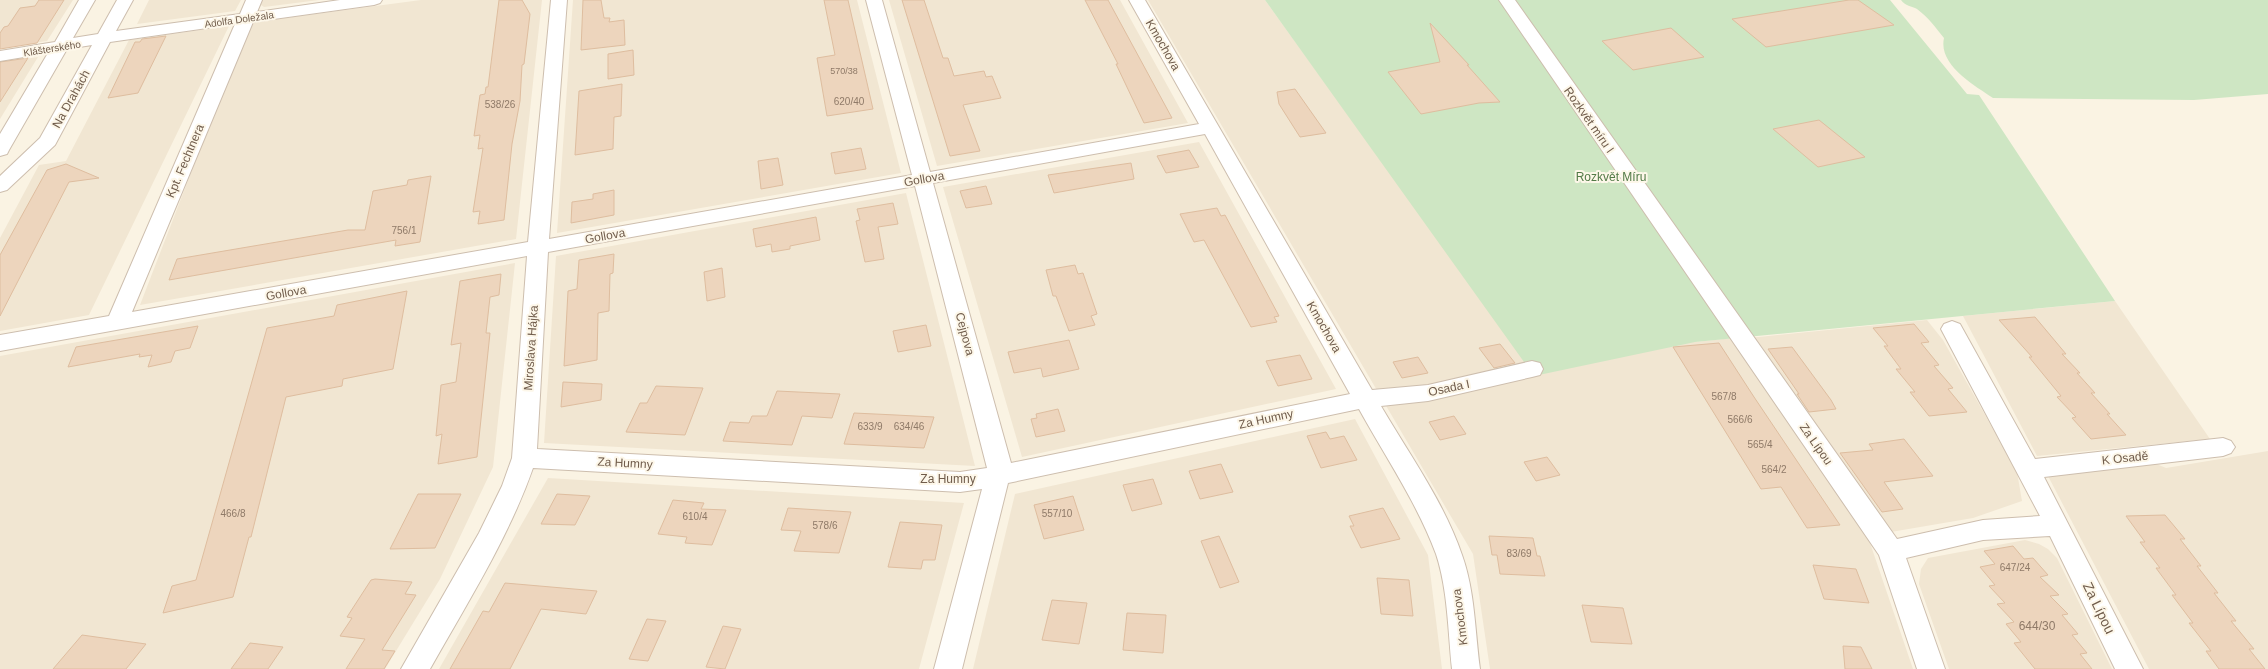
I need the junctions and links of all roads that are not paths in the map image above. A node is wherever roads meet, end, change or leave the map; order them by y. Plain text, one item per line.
1 (87, 0) edge
2 (125, 0) edge
3 (374, 0) edge
4 (559, 0) edge
5 (874, 0) edge
6 (1137, 0) edge
7 (1507, 0) edge
8 (251, 9) edge
9 (104, 38) junction
10 (60, 47) junction
11 (0, 56) edge
12 (1210, 128) junction
13 (0, 150) edge
14 (923, 179) junction
15 (0, 186) edge
16 (538, 248) junction
17 (117, 323) junction
18 (1952, 329) dead end
19 (1740, 338) joint
20 (0, 344) edge
21 (1532, 369) dead end
22 (1365, 399) junction
23 (2223, 447) dead end
24 (524, 458) junction
25 (2028, 469) junction
26 (999, 475) junction
27 (2058, 525) junction
28 (1891, 551) junction
29 (415, 669) edge
30 (948, 669) edge
31 (1466, 669) edge
32 (1931, 669) edge
33 (2129, 669) edge

1 - 10 street
2 - 9 street, Na Drahách
3 - 8 street, Adolfa Doležala
4 - 16 street, Miroslava Hájka
5 - 14 street, Cejpova
6 - 12 street, Kmochova
7 - 19 street, Rozkvět míru I
8 - 9 street, Adolfa Doležala
8 - 17 street, Kpt. Fechtnera
9 - 10 street, Klášterského
9 - 15 street, Na Drahách
10 - 11 street, Klášterského
10 - 13 street
12 - 14 street, Gollova
12 - 22 street, Kmochova
14 - 16 street, Gollova
14 - 26 street, Cejpova
16 - 17 street, Gollova
16 - 24 street, Miroslava Hájka
17 - 20 street, Gollova
18 - 25 street, Za Lípou
19 - 28 street, Za Lípou
21 - 22 street, Osada I
22 - 26 street, Za Humny
22 - 31 street, Kmochova
23 - 25 street, K Osadě
24 - 26 street, Za Humny
24 - 29 street, Miroslava Hájka
25 - 27 street, Za Lípou
26 - 30 street, Cejpova
27 - 28 street
27 - 33 street, Za Lípou
28 - 32 street, Za Lípou

